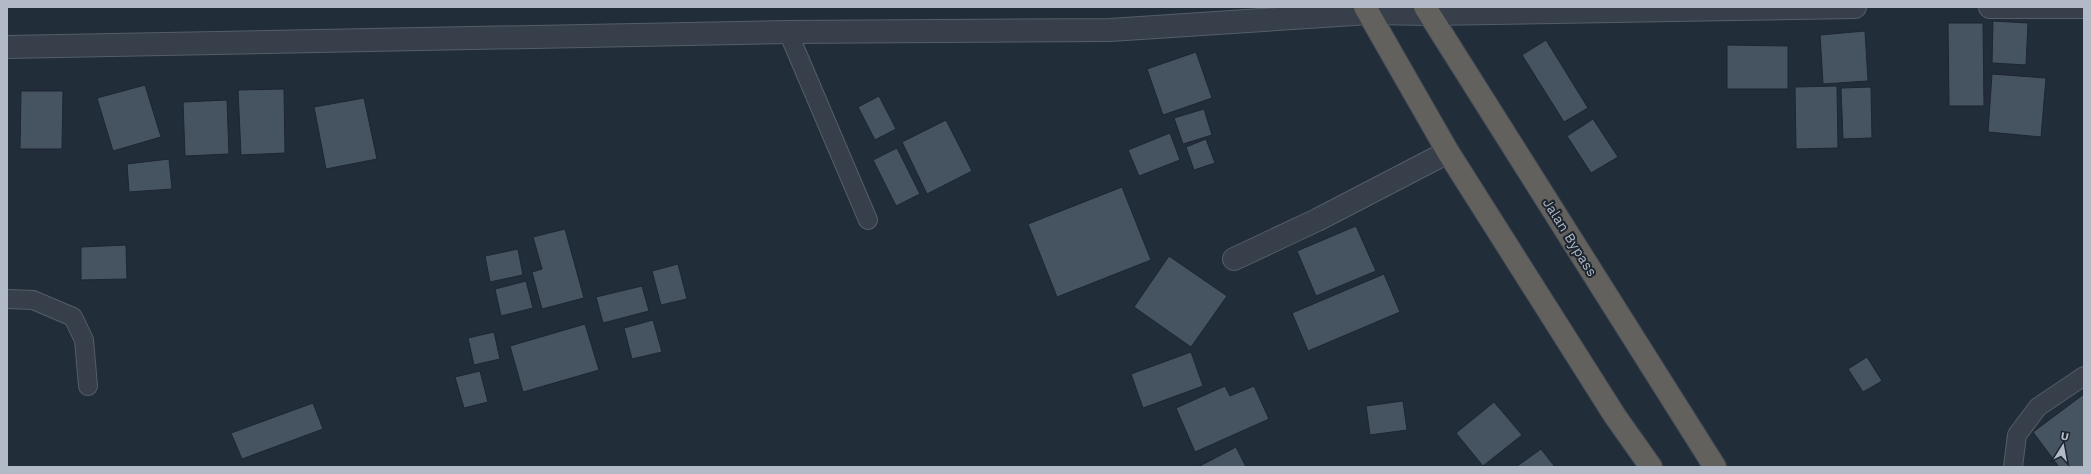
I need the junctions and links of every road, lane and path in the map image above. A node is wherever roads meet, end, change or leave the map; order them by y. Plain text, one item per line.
1 (1754, 7) edge
2 (1854, 7) edge
3 (1990, 7) edge
4 (2084, 8) edge
5 (1367, 10) edge
6 (1427, 11) edge
7 (788, 32) junction
8 (7, 48) edge
9 (1448, 152) junction
10 (868, 220) dead end
11 (1234, 259) dead end
12 (7, 299) edge
13 (2084, 376) edge
14 (88, 386) dead end
15 (1650, 467) edge
16 (1716, 467) edge
17 (2013, 467) edge

1 - 2 street
1 - 6 street
3 - 4 street
5 - 6 street
5 - 7 street
5 - 9 highway
6 - 16 highway, Jalan Bypass
7 - 8 street
7 - 10 lane
9 - 11 street
9 - 15 highway
12 - 14 lane
13 - 17 lane

